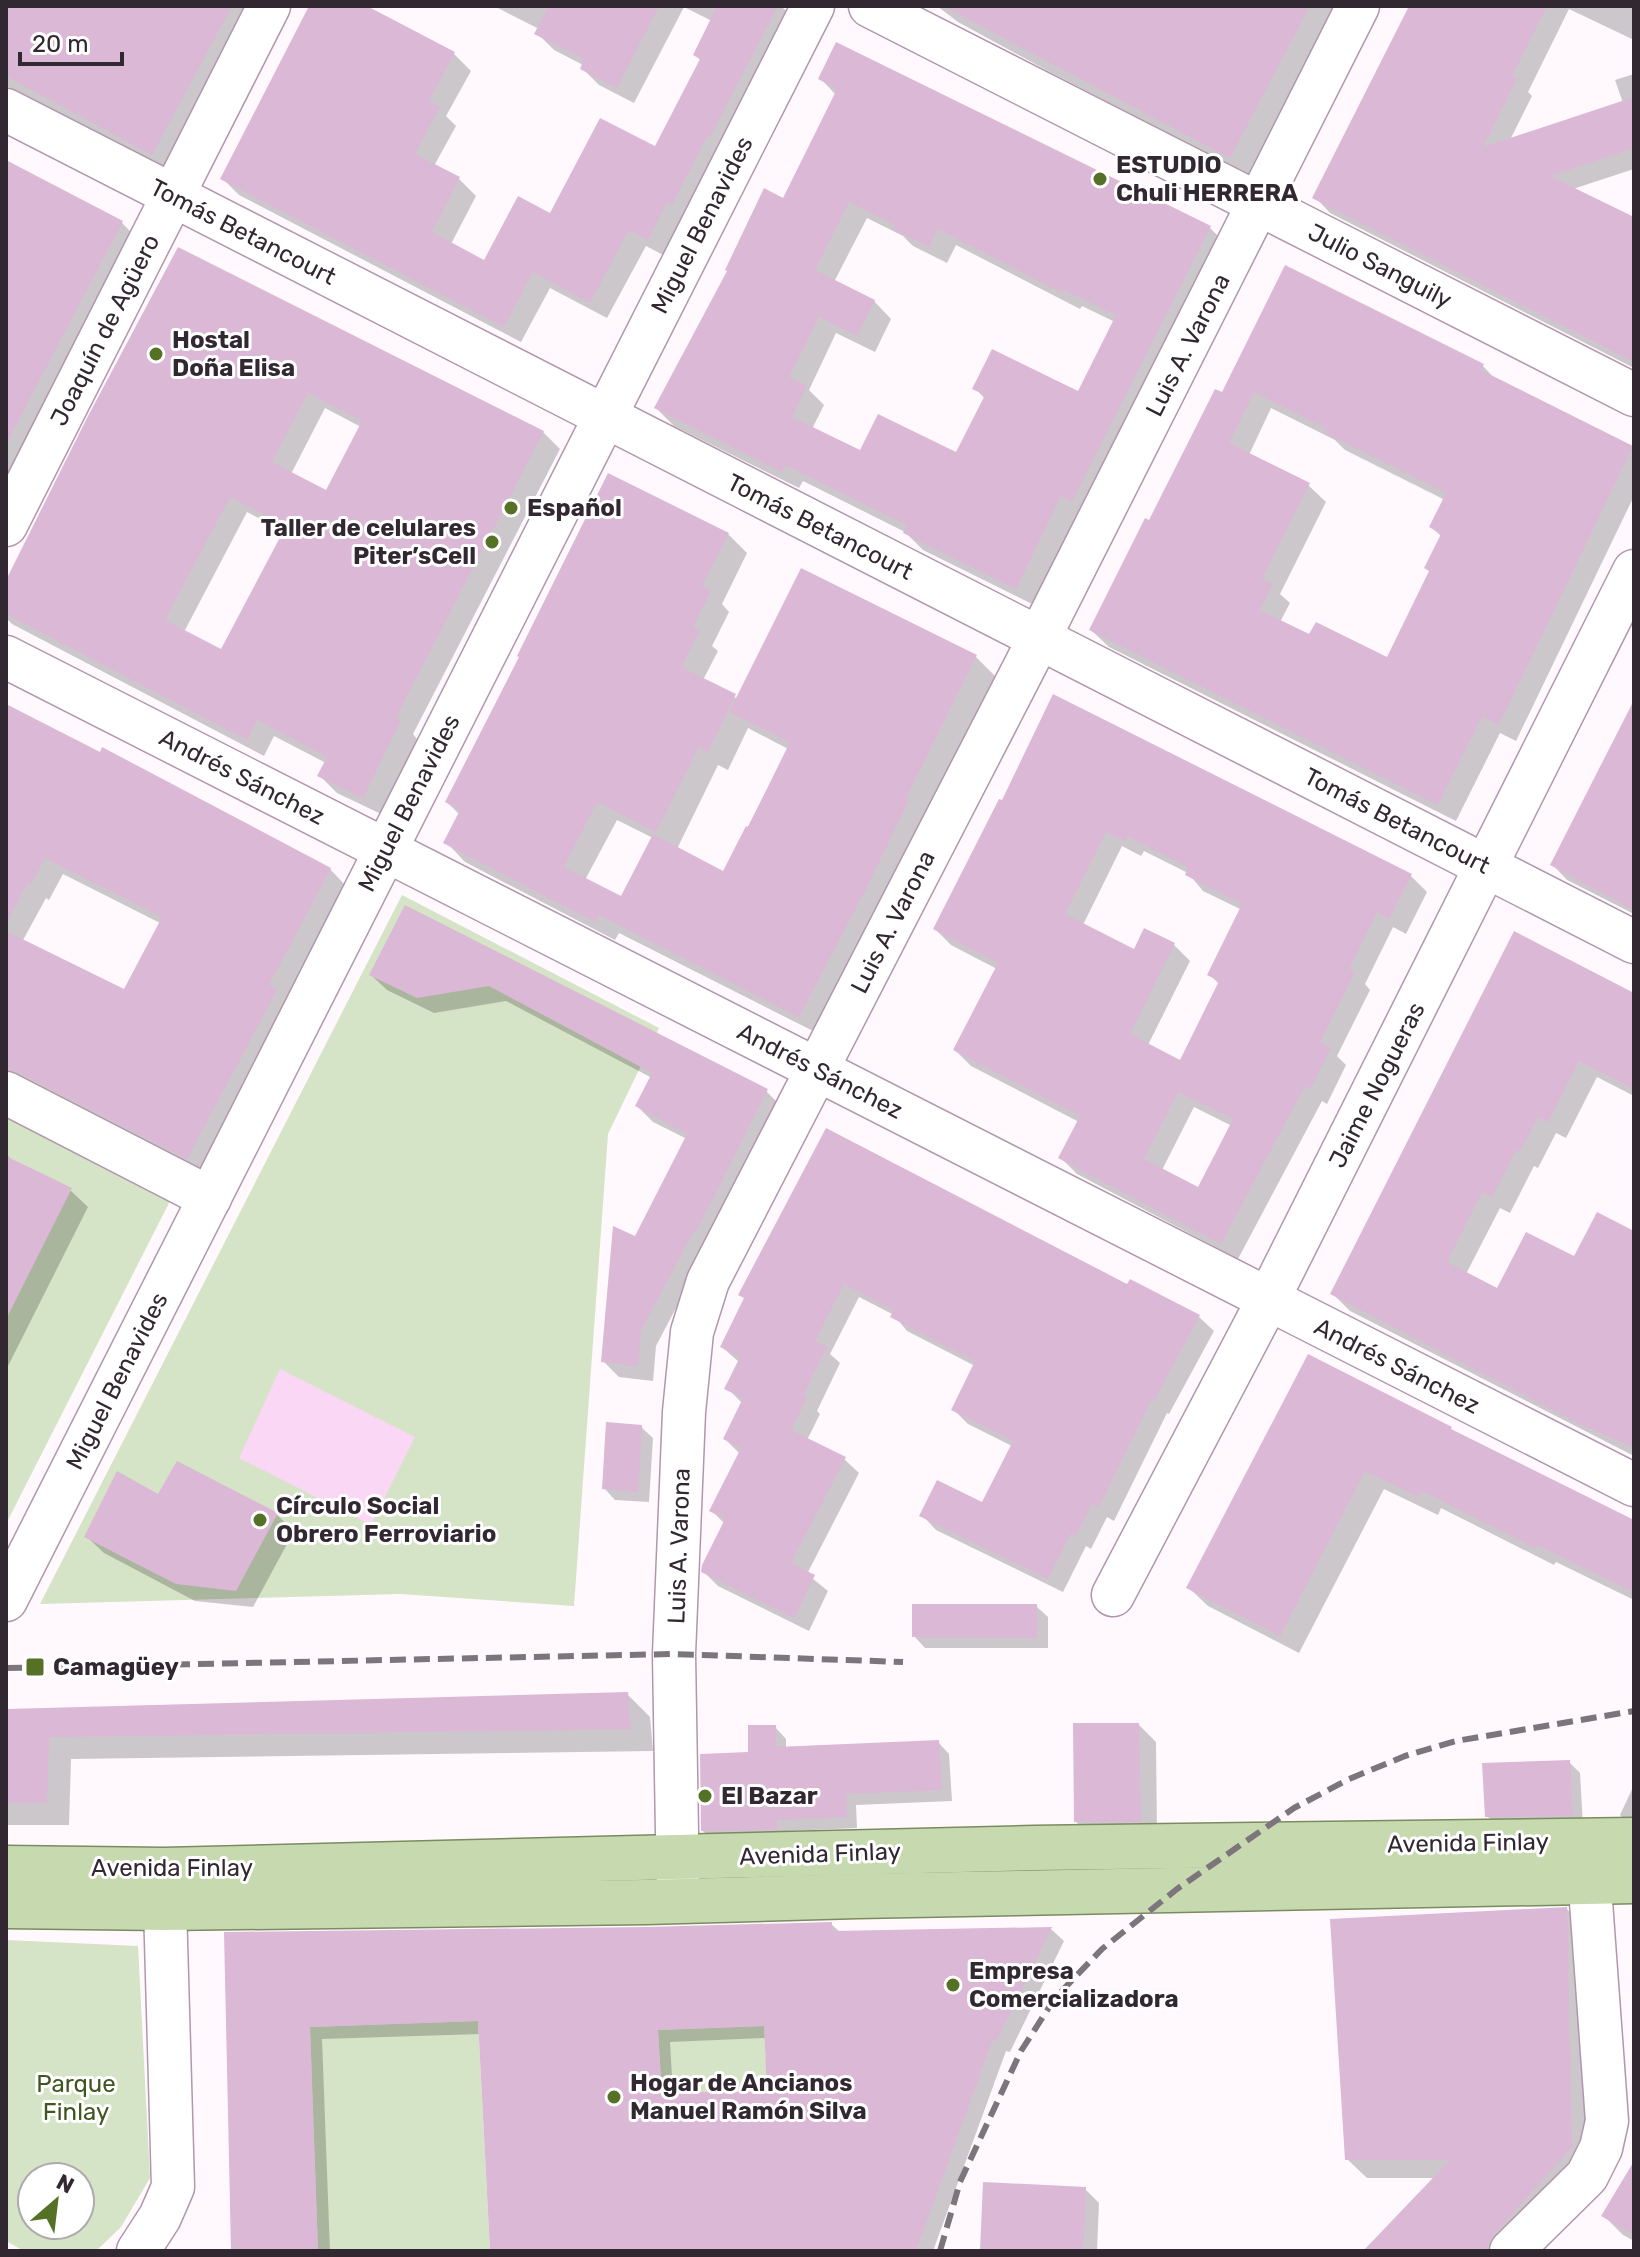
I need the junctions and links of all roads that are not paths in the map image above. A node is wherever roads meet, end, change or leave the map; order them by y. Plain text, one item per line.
1 (269, 6) edge
2 (813, 6) edge
3 (870, 6) edge
4 (1358, 6) edge
5 (6, 110) edge
6 (173, 196) junction
7 (1259, 204) junction
8 (1634, 395) edge
9 (604, 417) junction
10 (6, 525) edge
11 (1634, 571) edge
12 (1039, 638) junction
13 (6, 657) edge
14 (385, 850) junction
15 (1487, 866) junction
16 (1634, 942) edge
17 (817, 1069) junction
18 (6, 1093) edge
19 (210, 1198) junction
20 (1268, 1300) junction
21 (1634, 1485) edge
22 (1113, 1595) dead end
23 (6, 1600) edge
24 (1634, 1840) edge
25 (659, 1858) junction
26 (1588, 1862) junction
27 (6, 1868) edge
28 (1634, 1881) edge
29 (114, 1888) junction
30 (164, 1889) junction
31 (678, 1901) junction
32 (6, 1906) edge
33 (138, 2251) edge
34 (1511, 2251) edge

1 - 6 street, Joaquín de Agüero
2 - 9 street, Miguel Benavides
3 - 7 street, Julio Sanguily
4 - 7 street, Luis A. Varona
5 - 6 street, Tomás Betancourt
6 - 9 street, Tomás Betancourt
6 - 10 street, Joaquín de Agüero
7 - 8 street, Julio Sanguily
7 - 12 street, Luis A. Varona
9 - 12 street, Tomás Betancourt
9 - 14 street, Miguel Benavides
11 - 15 street, Jaime Nogueras
12 - 15 street, Tomás Betancourt
12 - 17 street, Luis A. Varona
13 - 14 street, Andrés Sánchez
14 - 17 street, Andrés Sánchez
14 - 19 street, Miguel Benavides
15 - 16 street, Tomás Betancourt
15 - 20 street, Jaime Nogueras
17 - 20 street, Andrés Sánchez
17 - 25 street, Luis A. Varona
18 - 19 street
19 - 23 street, Miguel Benavides
20 - 21 street, Andrés Sánchez
20 - 22 street, Jaime Nogueras
24 - 26 main road, Avenida Finlay
25 - 26 main road, Avenida Finlay
25 - 30 main road, Avenida Finlay
25 - 31 main road
26 - 28 main road, Avenida Finlay
26 - 31 main road, Avenida Finlay
26 - 34 street
27 - 29 main road, Avenida Finlay
29 - 30 main road, Avenida Finlay
29 - 32 main road, Avenida Finlay
30 - 31 main road, Avenida Finlay
30 - 33 street

